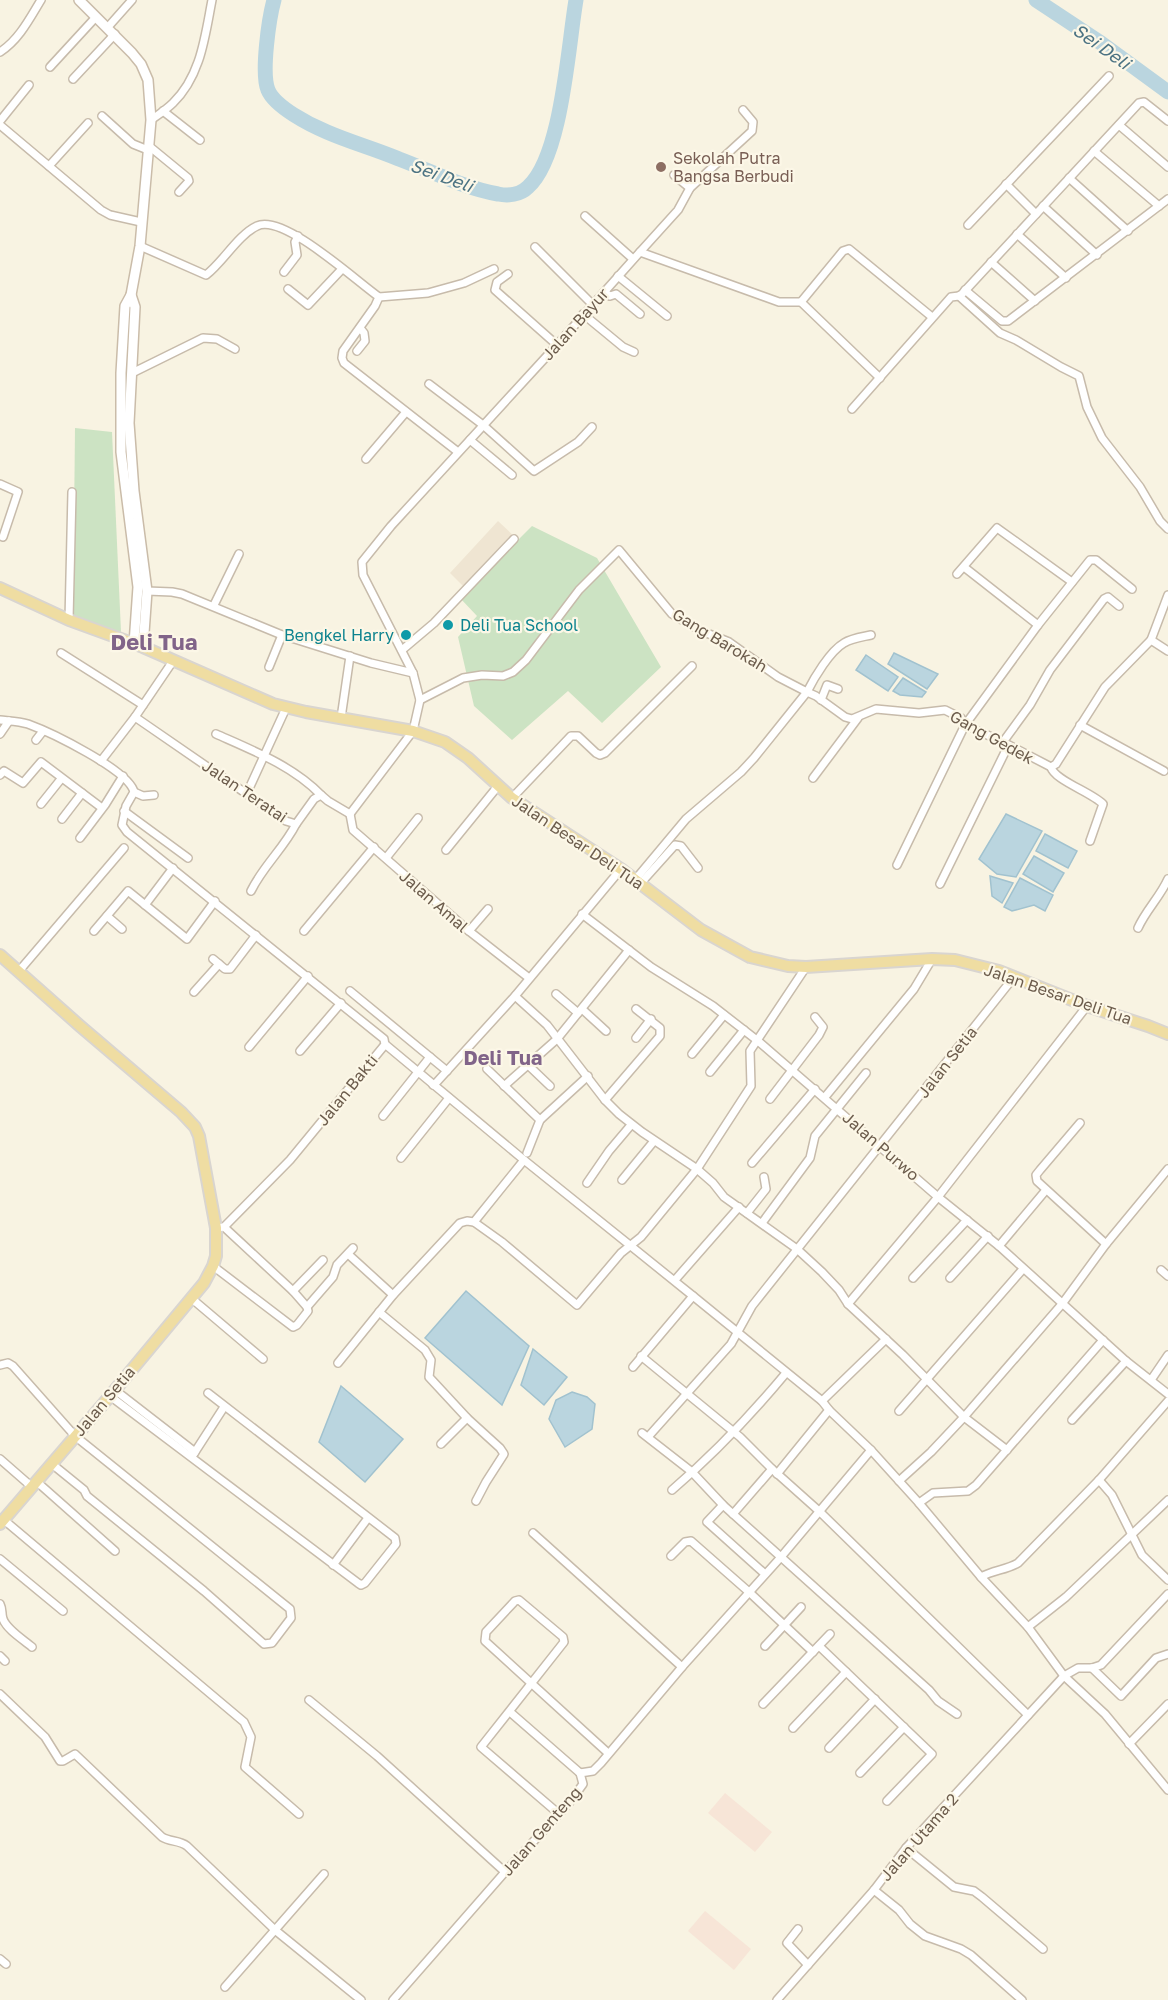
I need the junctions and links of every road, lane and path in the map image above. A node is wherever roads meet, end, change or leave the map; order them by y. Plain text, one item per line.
1 (41, 0) edge
2 (79, 0) edge
3 (132, 0) edge
4 (212, 0) edge
5 (96, 17) junction
6 (112, 31) junction
7 (0, 52) edge
8 (50, 68) dead end
9 (1109, 76) dead end
10 (73, 79) dead end
11 (29, 85) dead end
12 (743, 110) dead end
13 (163, 111) junction
14 (102, 116) dead end
15 (151, 120) junction
16 (1168, 121) edge
17 (0, 123) edge
18 (88, 123) dead end
19 (1119, 125) junction
20 (200, 140) dead end
21 (149, 148) junction
22 (1094, 152) junction
23 (49, 166) junction
24 (1168, 167) edge
25 (674, 175) dead end
26 (1069, 178) junction
27 (1006, 184) junction
28 (690, 188) junction
29 (179, 192) dead end
30 (1168, 199) edge
31 (1043, 206) junction
32 (1159, 206) junction
33 (1036, 213) junction
34 (585, 216) dead end
35 (141, 222) junction
36 (968, 225) dead end
37 (1128, 231) junction
38 (1017, 234) junction
39 (298, 236) junction
40 (140, 246) junction
41 (535, 247) dead end
42 (640, 252) junction
43 (1097, 255) junction
44 (633, 259) junction
45 (991, 262) junction
46 (342, 269) junction
47 (494, 269) dead end
48 (284, 272) dead end
49 (508, 274) dead end
50 (618, 276) junction
51 (1066, 278) junction
52 (288, 289) dead end
53 (965, 290) junction
54 (604, 292) junction
55 (131, 295) junction
56 (959, 296) junction
57 (378, 297) junction
58 (1035, 301) junction
59 (801, 302) junction
60 (592, 304) junction
61 (583, 314) junction
62 (640, 314) dead end
63 (667, 316) dead end
64 (932, 317) junction
65 (360, 328) junction
66 (557, 345) junction
67 (235, 349) dead end
68 (357, 351) dead end
69 (634, 352) dead end
70 (132, 373) junction
71 (880, 378) junction
72 (429, 384) dead end
73 (852, 410) dead end
74 (406, 412) junction
75 (483, 425) junction
76 (592, 427) dead end
77 (470, 440) junction
78 (458, 452) junction
79 (366, 459) dead end
80 (512, 475) dead end
81 (0, 484) edge
82 (72, 492) dead end
83 (1168, 529) edge
84 (3, 537) dead end
85 (514, 539) dead end
86 (239, 554) dead end
87 (964, 567) junction
88 (957, 574) dead end
89 (1072, 582) junction
90 (0, 588) edge
91 (1132, 589) dead end
92 (147, 591) junction
93 (1168, 595) edge
94 (214, 605) junction
95 (1119, 606) dead end
96 (69, 620) junction
97 (1038, 626) junction
98 (282, 635) junction
99 (871, 635) dead end
100 (1150, 640) junction
101 (138, 646) junction
102 (402, 650) junction
103 (1168, 651) edge
104 (61, 653) dead end
105 (350, 656) junction
106 (173, 661) junction
107 (692, 666) dead end
108 (269, 667) dead end
109 (413, 673) junction
110 (838, 689) dead end
111 (807, 692) junction
112 (420, 700) junction
113 (821, 700) junction
114 (142, 705) junction
115 (286, 708) junction
116 (135, 717) junction
117 (341, 718) junction
118 (858, 718) junction
119 (0, 720) edge
120 (9, 721) junction
121 (965, 725) junction
122 (1080, 725) junction
123 (43, 731) junction
124 (413, 731) junction
125 (0, 734) edge
126 (216, 734) dead end
127 (36, 740) dead end
128 (1006, 744) junction
129 (265, 756) junction
130 (101, 761) junction
131 (1050, 767) junction
132 (1164, 771) dead end
133 (0, 775) edge
134 (123, 776) junction
135 (61, 778) junction
136 (813, 778) dead end
137 (498, 786) junction
138 (134, 792) junction
139 (82, 793) junction
140 (247, 793) junction
141 (154, 795) dead end
142 (321, 795) junction
143 (512, 798) junction
144 (41, 804) dead end
145 (102, 808) junction
146 (124, 811) junction
147 (350, 814) junction
148 (418, 818) dead end
149 (62, 819) dead end
150 (296, 824) junction
151 (80, 838) dead end
152 (1090, 841) dead end
153 (374, 847) junction
154 (124, 848) dead end
155 (446, 850) dead end
156 (188, 858) dead end
157 (386, 858) junction
158 (897, 865) dead end
159 (173, 868) junction
160 (698, 868) dead end
161 (621, 869) junction
162 (1168, 879) edge
163 (638, 882) junction
164 (940, 885) dead end
165 (251, 891) dead end
166 (215, 901) junction
167 (145, 904) junction
168 (488, 909) dead end
169 (582, 914) junction
170 (107, 916) junction
171 (1138, 928) dead end
172 (122, 929) dead end
173 (94, 931) dead end
174 (304, 931) dead end
175 (469, 931) junction
176 (256, 935) junction
177 (629, 950) junction
178 (0, 955) edge
179 (932, 960) junction
180 (806, 967) junction
181 (19, 971) junction
182 (308, 976) junction
183 (1014, 977) junction
184 (529, 978) junction
185 (350, 991) dead end
186 (194, 992) dead end
187 (556, 994) dead end
188 (515, 996) junction
189 (341, 1004) junction
190 (1087, 1006) junction
191 (636, 1009) dead end
192 (580, 1011) junction
193 (724, 1015) junction
194 (815, 1017) dead end
195 (651, 1019) junction
196 (394, 1027) junction
197 (744, 1030) junction
198 (606, 1031) dead end
199 (1168, 1034) edge
200 (636, 1038) dead end
201 (557, 1040) junction
202 (758, 1041) junction
203 (384, 1042) junction
204 (249, 1047) dead end
205 (300, 1051) dead end
206 (692, 1054) dead end
207 (430, 1057) junction
208 (528, 1065) junction
209 (487, 1069) dead end
210 (792, 1069) junction
211 (447, 1071) junction
212 (417, 1072) junction
213 (710, 1072) dead end
214 (866, 1073) dead end
215 (588, 1076) junction
216 (433, 1085) junction
217 (504, 1086) junction
218 (550, 1086) dead end
219 (815, 1089) junction
220 (825, 1097) junction
221 (449, 1098) junction
222 (770, 1099) dead end
223 (605, 1100) junction
224 (838, 1108) junction
225 (382, 1116) dead end
226 (540, 1120) junction
227 (1080, 1123) dead end
228 (631, 1125) junction
229 (654, 1141) junction
230 (880, 1146) junction
231 (525, 1156) junction
232 (401, 1158) dead end
233 (752, 1163) dead end
234 (698, 1169) junction
235 (1168, 1169) edge
236 (764, 1177) dead end
237 (622, 1180) dead end
238 (586, 1183) dead end
239 (1046, 1190) junction
240 (938, 1197) junction
241 (739, 1207) junction
242 (747, 1213) junction
243 (967, 1220) junction
244 (474, 1222) junction
245 (762, 1223) junction
246 (220, 1227) junction
247 (988, 1236) junction
248 (1106, 1244) junction
249 (630, 1245) junction
250 (999, 1246) junction
251 (353, 1248) dead end
252 (797, 1249) junction
253 (348, 1254) junction
254 (323, 1260) dead end
255 (213, 1266) junction
256 (1023, 1269) junction
257 (1161, 1270) dead end
258 (1168, 1276) edge
259 (914, 1278) dead end
260 (950, 1278) dead end
261 (675, 1280) junction
262 (293, 1291) junction
263 (393, 1295) junction
264 (693, 1296) junction
265 (191, 1298) junction
266 (848, 1304) junction
267 (1062, 1304) junction
268 (308, 1307) junction
269 (379, 1312) junction
270 (738, 1332) junction
271 (886, 1339) junction
272 (1103, 1340) junction
273 (1168, 1355) edge
274 (641, 1356) junction
275 (263, 1359) dead end
276 (1126, 1361) junction
277 (338, 1363) dead end
278 (0, 1365) edge
279 (633, 1367) dead end
280 (786, 1373) junction
281 (925, 1379) junction
282 (1151, 1380) junction
283 (686, 1392) junction
284 (112, 1393) junction
285 (208, 1393) dead end
286 (1168, 1394) edge
287 (822, 1401) junction
288 (1168, 1401) edge
289 (224, 1407) junction
290 (829, 1410) junction
291 (899, 1411) dead end
292 (964, 1417) junction
293 (467, 1418) junction
294 (1072, 1420) dead end
295 (732, 1432) junction
296 (75, 1436) junction
297 (441, 1444) dead end
298 (871, 1450) junction
299 (1007, 1450) junction
300 (193, 1455) junction
301 (0, 1459) edge
302 (52, 1464) junction
303 (775, 1471) junction
304 (692, 1472) junction
305 (899, 1480) junction
306 (1099, 1480) junction
307 (34, 1484) junction
308 (672, 1490) dead end
309 (1168, 1500) edge
310 (477, 1501) dead end
311 (919, 1503) junction
312 (723, 1505) junction
313 (819, 1510) junction
314 (733, 1514) junction
315 (368, 1518) junction
316 (2, 1522) edge
317 (533, 1533) dead end
318 (1131, 1536) junction
319 (115, 1551) dead end
320 (671, 1556) dead end
321 (781, 1557) junction
322 (0, 1559) edge
323 (333, 1565) junction
324 (765, 1574) junction
325 (981, 1577) junction
326 (1168, 1580) edge
327 (749, 1592) junction
328 (1168, 1594) edge
329 (0, 1604) edge
330 (801, 1607) dead end
331 (63, 1611) dead end
332 (784, 1625) junction
333 (1028, 1627) junction
334 (830, 1634) dead end
335 (765, 1646) dead end
336 (819, 1646) junction
337 (32, 1647) dead end
338 (813, 1652) junction
339 (1168, 1654) edge
340 (682, 1666) junction
341 (1092, 1668) junction
342 (846, 1672) junction
343 (1064, 1676) junction
344 (532, 1683) junction
345 (0, 1694) edge
346 (875, 1699) junction
347 (309, 1700) dead end
348 (763, 1704) dead end
349 (1168, 1704) edge
350 (510, 1712) junction
351 (957, 1714) dead end
352 (1028, 1715) junction
353 (904, 1727) junction
354 (794, 1728) dead end
355 (1130, 1744) junction
356 (829, 1748) dead end
357 (608, 1753) junction
358 (580, 1773) junction
359 (860, 1773) dead end
360 (1167, 1787) edge
361 (887, 1801) dead end
362 (299, 1814) dead end
363 (559, 1814) junction
364 (906, 1848) junction
365 (505, 1872) junction
366 (324, 1874) dead end
367 (874, 1890) junction
368 (798, 1929) dead end
369 (275, 1930) junction
370 (1043, 1949) dead end
371 (808, 1965) junction
372 (225, 1987) dead end
373 (361, 2000) edge
374 (393, 2000) edge
375 (777, 2000) edge
376 (1022, 2000) edge

1 - 7 street
2 - 5 main road
3 - 6 street
4 - 13 street
5 - 6 main road
5 - 8 street
6 - 10 street
6 - 15 main road
9 - 27 street
11 - 17 street
12 - 28 street, Jalan Bayur
13 - 15 street
13 - 20 street
14 - 21 street
15 - 21 main road
16 - 19 street
17 - 23 street
18 - 23 street
19 - 22 street
19 - 24 street
21 - 29 street
21 - 35 main road
22 - 26 street
22 - 32 street
23 - 35 street
25 - 28 street
26 - 31 street
26 - 37 street
27 - 33 street
27 - 36 street
28 - 42 street, Jalan Bayur
30 - 32 street
31 - 33 street
31 - 43 street
32 - 37 street
33 - 38 street
34 - 44 street
35 - 40 main road
37 - 43 street
38 - 45 street
38 - 51 street
39 - 40 street
39 - 46 street
39 - 48 street
40 - 55 main road
41 - 60 street
42 - 44 street, Jalan Bayur
42 - 59 street
43 - 51 street
44 - 50 street, Jalan Bayur
45 - 53 street
45 - 58 street
46 - 52 street
46 - 57 street
47 - 57 street
49 - 66 street
50 - 54 street, Jalan Bayur
50 - 63 street
51 - 58 street
53 - 56 street
53 - 58 street
54 - 60 street, Jalan Bayur
54 - 62 street
55 - 70 main road
55 - 101 main road
56 - 64 street
56 - 83 street
57 - 65 street
59 - 64 street
59 - 71 street
60 - 61 street, Jalan Bayur
61 - 66 street, Jalan Bayur
61 - 69 street
64 - 71 street
65 - 68 street
65 - 74 street
66 - 75 street, Jalan Bayur
67 - 70 street
70 - 92 main road
71 - 73 street
72 - 75 street
74 - 78 street
74 - 79 street
75 - 76 street
75 - 77 street, Jalan Bayur
77 - 78 street, Jalan Bayur
77 - 80 street
78 - 102 street, Jalan Bayur
81 - 84 street
82 - 96 street
85 - 102 street
86 - 94 street
87 - 88 street
87 - 89 street
87 - 97 street
89 - 91 street
89 - 97 street
90 - 96 main road, Jalan Besar Deli Tua
92 - 94 street
92 - 101 main road
93 - 100 street, Gang Gedek
94 - 98 street
95 - 128 street
96 - 101 main road, Jalan Besar Deli Tua
97 - 121 street
98 - 105 street
98 - 108 street
99 - 111 street
100 - 103 street
100 - 122 street, Gang Gedek
101 - 106 main road, Jalan Besar Deli Tua
102 - 109 street, Jalan Bayur
104 - 114 street
105 - 109 street
105 - 117 street
106 - 114 street
106 - 115 main road, Jalan Besar Deli Tua
107 - 143 street
109 - 112 street, Jalan Bayur
110 - 113 street
111 - 112 street, Gang Barokah
111 - 113 street
111 - 163 street
112 - 124 street, Jalan Bayur
113 - 118 street
114 - 116 street
115 - 117 main road, Jalan Besar Deli Tua
115 - 129 street
116 - 130 street
116 - 140 street, Jalan Teratai
117 - 124 main road, Jalan Besar Deli Tua
118 - 121 street, Gang Gedek
118 - 136 street
119 - 120 street
120 - 123 street
120 - 125 street
121 - 128 street, Gang Gedek
121 - 158 street
122 - 131 street, Gang Gedek
122 - 132 street
123 - 127 street
123 - 130 street
124 - 137 main road, Jalan Besar Deli Tua
124 - 147 street
126 - 129 street
128 - 131 street, Gang Gedek
128 - 164 street
129 - 140 street
129 - 142 street
130 - 134 street
131 - 152 street
133 - 135 street
134 - 138 street
134 - 145 street
135 - 139 street
135 - 144 street
137 - 143 main road, Jalan Besar Deli Tua
137 - 155 street
138 - 141 street
138 - 146 street
139 - 145 street
139 - 149 street
140 - 150 street, Jalan Teratai
142 - 147 street
142 - 150 street, Jalan Teratai
143 - 161 main road, Jalan Besar Deli Tua
145 - 151 street
146 - 156 street
146 - 159 street
147 - 153 street, Jalan Amal
148 - 157 street
150 - 165 street
153 - 157 street, Jalan Amal
153 - 174 street
154 - 181 street
157 - 175 street, Jalan Amal
159 - 166 street
159 - 167 street
160 - 163 street
161 - 163 main road, Jalan Besar Deli Tua
161 - 169 street
162 - 171 street
163 - 180 main road, Jalan Besar Deli Tua
166 - 167 street
166 - 176 street
167 - 170 street
168 - 175 street
169 - 177 street, Jalan Purwo
169 - 184 street
170 - 172 street
170 - 173 street
175 - 184 street, Jalan Amal
176 - 182 street
176 - 186 street
177 - 192 street
177 - 193 street, Jalan Purwo
178 - 181 main road, Jalan Setia
179 - 180 main road, Jalan Besar Deli Tua
179 - 183 main road, Jalan Besar Deli Tua
179 - 220 street
180 - 202 street
181 - 246 main road, Jalan Setia
182 - 189 street
182 - 204 street
183 - 190 main road, Jalan Besar Deli Tua
183 - 230 street, Jalan Setia
184 - 188 street
185 - 196 street
187 - 192 street
188 - 201 street
188 - 211 street
189 - 203 street
189 - 205 street
190 - 199 main road, Jalan Besar Deli Tua
190 - 240 street
191 - 195 street
192 - 198 street
192 - 201 street
193 - 197 street, Jalan Purwo
193 - 206 street
194 - 210 street
195 - 200 street
195 - 223 street
196 - 203 street
196 - 207 street
197 - 202 street, Jalan Purwo
197 - 213 street
201 - 208 street
201 - 215 street
202 - 210 street, Jalan Purwo
202 - 234 street
203 - 212 street, Jalan Bakti
203 - 246 street, Jalan Bakti
207 - 211 street
207 - 212 street
208 - 217 street
208 - 218 street
209 - 217 street
210 - 219 street, Jalan Purwo
210 - 222 street
211 - 216 street
212 - 216 street, Jalan Bakti
212 - 225 street
214 - 224 street
215 - 223 street
215 - 226 street
216 - 221 street, Jalan Bakti
217 - 226 street
219 - 220 street, Jalan Purwo
219 - 233 street
220 - 224 street, Jalan Purwo
221 - 231 street, Jalan Bakti
221 - 232 street
223 - 228 street
224 - 230 street, Jalan Purwo
224 - 245 street
226 - 231 street
227 - 239 street
228 - 229 street
228 - 238 street
229 - 234 street
229 - 237 street
230 - 240 street, Jalan Purwo
230 - 252 street, Jalan Setia
231 - 244 street
231 - 249 street, Jalan Bakti
234 - 241 street
234 - 249 street
235 - 248 street
236 - 242 street
239 - 248 street
239 - 250 street
240 - 243 street, Jalan Purwo
240 - 266 street
241 - 242 street
241 - 261 street
242 - 245 street
243 - 247 street, Jalan Purwo
243 - 259 street
244 - 249 street
244 - 263 street
245 - 252 street
246 - 255 main road, Jalan Setia
246 - 262 street
247 - 250 street, Jalan Purwo
247 - 260 street
248 - 267 street
249 - 261 street, Jalan Bakti
250 - 256 street, Jalan Purwo
251 - 253 street
252 - 266 street
252 - 270 street, Jalan Setia
253 - 263 street
253 - 268 street
254 - 262 street
255 - 265 main road, Jalan Setia
255 - 268 street
256 - 267 street, Jalan Purwo
256 - 281 street
257 - 258 street
261 - 264 street, Jalan Bakti
262 - 268 street
263 - 269 street
264 - 270 street, Jalan Bakti
264 - 274 street
265 - 275 street
265 - 284 main road, Jalan Setia
266 - 271 street
267 - 272 street, Jalan Purwo
267 - 292 street
269 - 277 street
269 - 293 street
270 - 280 street, Jalan Bakti
270 - 283 street, Jalan Setia
271 - 281 street
271 - 287 street
272 - 276 street, Jalan Purwo
272 - 299 street
273 - 282 street
274 - 279 street
274 - 283 street
276 - 282 street, Jalan Purwo
276 - 294 street
278 - 296 street
280 - 287 street, Jalan Bakti
280 - 295 street
281 - 291 street
281 - 292 street
282 - 286 street, Jalan Purwo
283 - 295 street
283 - 304 street, Jalan Setia
284 - 296 main road, Jalan Setia
284 - 300 street
285 - 289 street
287 - 290 street, Jalan Bakti
288 - 306 street
289 - 300 street
289 - 315 street
290 - 298 street, Jalan Bakti
290 - 303 street
292 - 299 street
292 - 305 street
293 - 297 street
293 - 310 street
295 - 303 street
295 - 304 street
296 - 302 main road, Jalan Setia
296 - 302 street
298 - 305 street, Jalan Bakti
298 - 313 street, Jalan Genteng
299 - 311 street
300 - 323 street
301 - 307 street
302 - 307 main road, Jalan Setia
303 - 313 street
303 - 314 street
304 - 308 street
304 - 312 street
305 - 311 street, Jalan Bakti
306 - 318 street
306 - 325 street
307 - 316 main road, Jalan Setia
307 - 319 street
309 - 318 street
311 - 325 street, Jalan Bakti
312 - 314 street
312 - 324 street
313 - 321 street, Jalan Genteng
313 - 352 street
314 - 321 street
315 - 323 street
315 - 323 street
316 - 362 street
317 - 340 street
318 - 326 street
318 - 333 street
320 - 327 street
321 - 324 street, Jalan Genteng
321 - 351 street
322 - 331 street
324 - 327 street, Jalan Genteng
325 - 333 street, Jalan Bakti
327 - 332 street
327 - 340 street, Jalan Genteng
328 - 341 street
329 - 337 street
330 - 332 street
332 - 335 street
332 - 338 street
333 - 343 street, Jalan Bakti
334 - 336 street
336 - 338 street
336 - 342 street
338 - 348 street
339 - 341 street
340 - 357 street, Jalan Genteng
341 - 343 street
342 - 346 street
342 - 354 street
343 - 352 street, Jalan Utama 2
343 - 355 street, Jalan Bakti
344 - 344 street
344 - 350 street
344 - 357 street
345 - 369 street
346 - 353 street
346 - 356 street
347 - 365 street
349 - 355 street
350 - 358 street
350 - 363 street
352 - 364 street, Jalan Utama 2
353 - 359 street
353 - 361 street
355 - 360 street, Jalan Bakti
357 - 358 street, Jalan Genteng
358 - 363 street, Jalan Genteng
363 - 365 street, Jalan Genteng
364 - 367 street, Jalan Utama 2
364 - 370 street
365 - 374 street, Jalan Genteng
366 - 369 street
367 - 371 street, Jalan Utama 2
367 - 376 street
368 - 371 street
369 - 372 street
369 - 373 street
371 - 375 street, Jalan Utama 2

